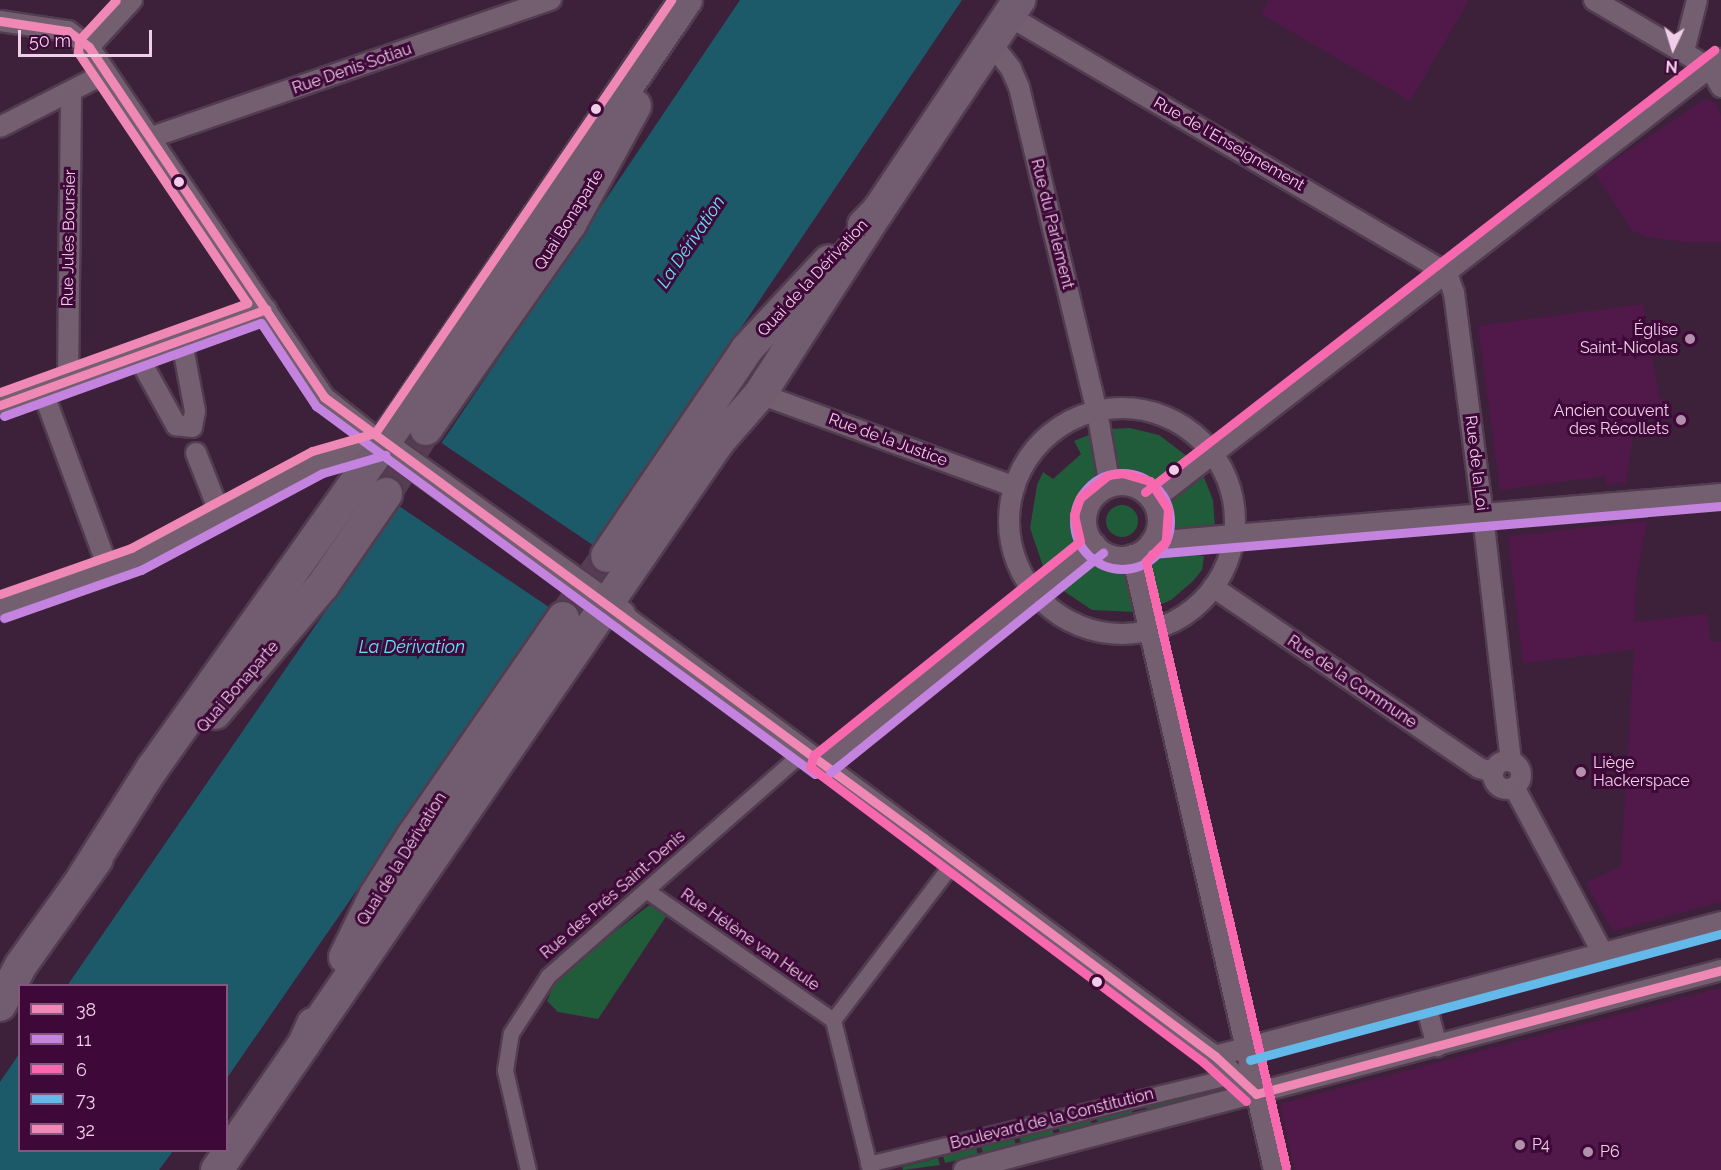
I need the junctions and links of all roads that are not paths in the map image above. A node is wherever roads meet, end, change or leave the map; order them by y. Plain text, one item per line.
1 (132, 0) edge
2 (551, 0) edge
3 (686, 0) edge
4 (1697, 0) edge
5 (1603, 2) edge
6 (1014, 8) edge
7 (0, 21) edge
8 (991, 43) junction
9 (89, 47) junction
10 (1684, 51) junction
11 (1715, 64) edge
12 (106, 73) junction
13 (1721, 87) edge
14 (71, 92) junction
15 (0, 127) edge
16 (152, 137) junction
17 (878, 211) junction
18 (1448, 273) junction
19 (266, 309) junction
20 (182, 342) junction
21 (139, 358) junction
22 (68, 383) junction
23 (43, 392) junction
24 (760, 394) junction
25 (0, 405) edge
26 (1097, 411) junction
27 (426, 429) tunnel mouth
28 (382, 443) junction
29 (196, 453) dead end
30 (1214, 455) junction
31 (1015, 487) junction
32 (1110, 487) junction
33 (386, 494) tunnel mouth
34 (1721, 494) edge
35 (1152, 501) junction
36 (221, 516) junction
37 (1483, 516) junction
38 (1234, 536) junction
39 (1151, 542) junction
40 (1095, 544) junction
41 (1132, 555) junction
42 (607, 556) tunnel mouth
43 (109, 570) junction
44 (1213, 587) junction
45 (1035, 591) junction
46 (0, 607) edge
47 (614, 609) junction
48 (563, 618) tunnel mouth
49 (1148, 630) junction
50 (804, 751) junction
51 (1511, 761) junction
52 (822, 764) junction
53 (1493, 772) junction
54 (1514, 787) junction
55 (954, 861) junction
56 (84, 876) junction
57 (646, 890) junction
58 (1721, 922) edge
59 (1603, 954) junction
60 (21, 965) junction
61 (1721, 970) edge
62 (0, 993) edge
63 (1425, 1002) junction
64 (0, 1005) edge
65 (833, 1020) junction
66 (304, 1044) junction
67 (1437, 1046) junction
68 (1247, 1048) junction
69 (1215, 1056) junction
70 (1235, 1075) junction
71 (1256, 1094) junction
72 (869, 1167) edge
73 (217, 1170) edge
74 (528, 1170) edge
75 (964, 1170) edge
76 (1274, 1170) edge

1 - 9 street
2 - 16 street, Rue Denis Sotiau
3 - 27 main road, Quai Bonaparte
3 - 28 main road
4 - 10 street
5 - 10 street
6 - 8 main road, Quai de la Dérivation
6 - 18 street, Rue de l'Enseignement
7 - 9 street
8 - 17 main road, Quai de la Dérivation
8 - 26 street, Rue du Parlement
9 - 12 street
10 - 11 street
11 - 13 street
11 - 18 street
12 - 14 street
12 - 16 street
14 - 15 street
14 - 22 street, Rue Jules Boursier
16 - 19 street
17 - 24 main road
17 - 42 main road, Quai de la Dérivation
18 - 30 street
18 - 37 street, Rue de la Loi
19 - 20 street
19 - 28 street
20 - 21 street
20 - 21 street
21 - 22 street
22 - 23 street
23 - 25 street
23 - 43 street
24 - 31 street, Rue de la Justice
24 - 47 main road
26 - 30 street
26 - 31 street
26 - 32 street, Rue du Parlement
28 - 36 street
28 - 47 street
28 - 56 main road
29 - 36 street
30 - 35 street
30 - 38 street
31 - 45 street
32 - 35 street
32 - 40 street
33 - 56 main road, Quai Bonaparte
34 - 37 street
35 - 39 street
36 - 43 street
37 - 38 street
37 - 51 street, Rue de la Loi
38 - 39 street
38 - 44 street
39 - 41 street
40 - 41 street
40 - 45 street
41 - 49 street
43 - 46 street
44 - 49 street
44 - 53 street, Rue de la Commune
45 - 49 street
45 - 52 street
47 - 50 street
47 - 66 main road
48 - 66 main road, Quai de la Dérivation
49 - 68 street
50 - 52 street
50 - 57 street, Rue des Prés Saint-Denis
51 - 53 street
51 - 54 street, Rue de la Loi
52 - 55 street
53 - 54 street, Rue de la Loi
54 - 59 street, Rue de la Loi
55 - 65 street
55 - 69 street
56 - 60 main road
57 - 65 street, Rue Hélène van Heule
57 - 74 street, Rue des Prés Saint-Denis
58 - 59 street
59 - 63 street
60 - 62 street
60 - 64 main road
61 - 67 street, Boulevard de la Constitution
63 - 67 street
63 - 68 street
65 - 72 street
66 - 73 main road, Quai de la Dérivation
67 - 71 street, Boulevard de la Constitution
68 - 69 street
68 - 71 street
69 - 70 street
70 - 71 street
70 - 72 street, Boulevard de la Constitution
71 - 75 street, Boulevard de la Constitution
71 - 76 street

